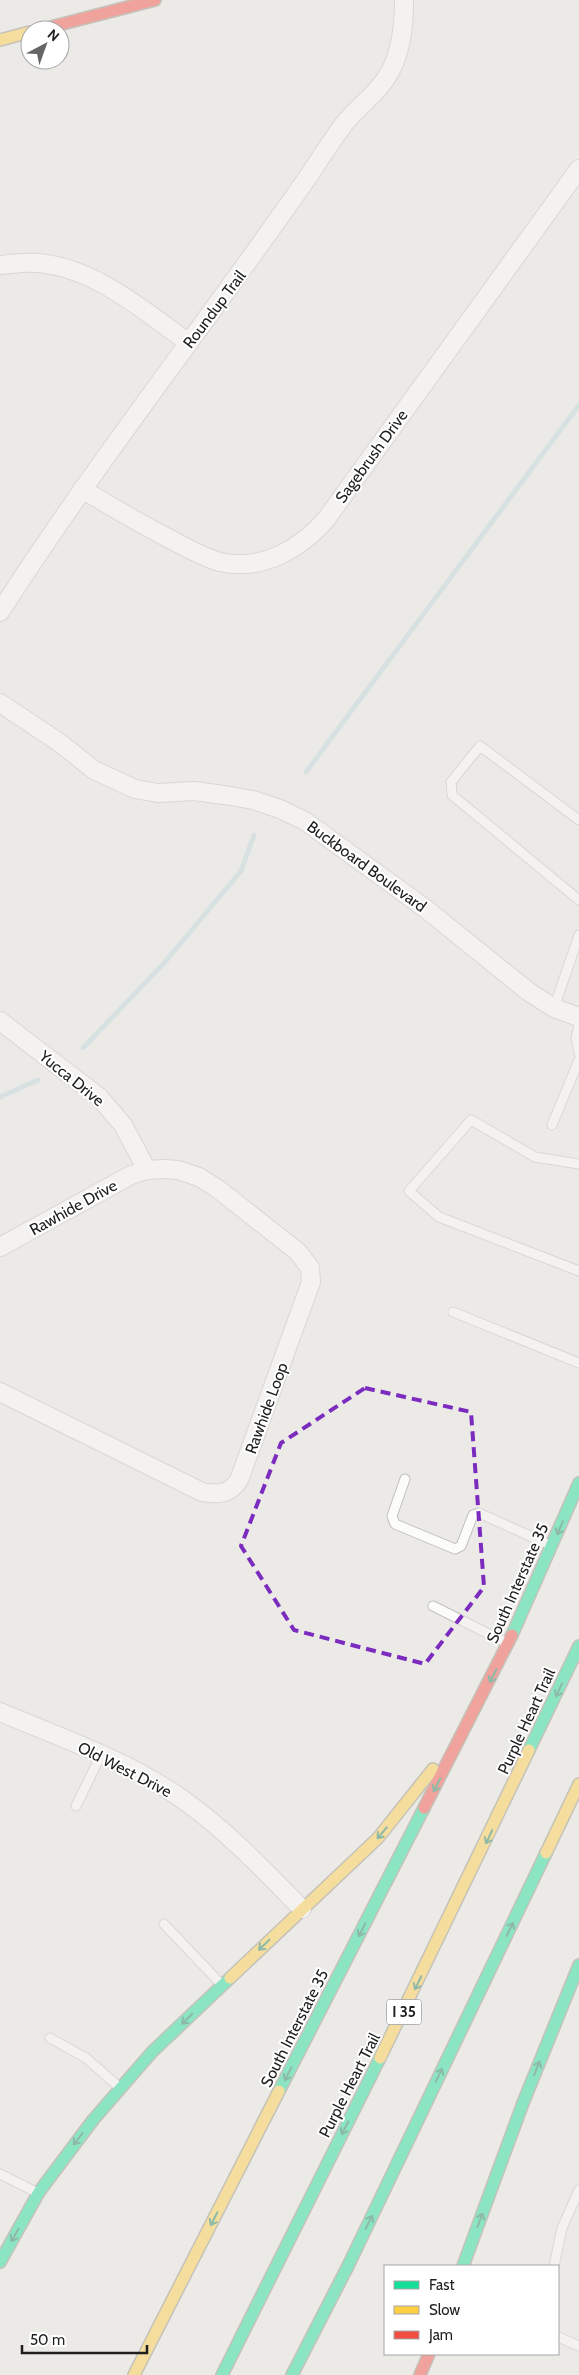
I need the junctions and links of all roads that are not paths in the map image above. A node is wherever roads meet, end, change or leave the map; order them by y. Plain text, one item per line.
1 (154, 0) edge
2 (404, 0) edge
3 (70, 22) edge
4 (20, 35) edge
5 (0, 40) edge
6 (579, 169) edge
7 (0, 265) edge
8 (188, 342) junction
9 (82, 490) junction
10 (0, 612) edge
11 (0, 704) edge
12 (579, 820) edge
13 (579, 900) edge
14 (579, 935) edge
15 (554, 1008) junction
16 (579, 1017) edge
17 (0, 1021) edge
18 (579, 1025) edge
19 (578, 1048) edge
20 (579, 1060) edge
21 (552, 1125) dead end
22 (579, 1164) edge
23 (147, 1170) junction
24 (0, 1247) edge
25 (579, 1271) edge
26 (453, 1312) dead end
27 (579, 1363) edge
28 (0, 1392) edge
29 (405, 1479) dead end
30 (579, 1483) edge
31 (552, 1546) junction
32 (434, 1606) dead end
33 (508, 1644) junction
34 (579, 1646) edge
35 (483, 1695) junction
36 (0, 1712) edge
37 (101, 1755) junction
38 (579, 1784) edge
39 (76, 1806) dead end
40 (302, 1909) junction
41 (164, 1924) dead end
42 (579, 1965) edge
43 (222, 1985) junction
44 (50, 2038) dead end
45 (120, 2088) junction
46 (0, 2174) edge
47 (579, 2190) edge
48 (39, 2193) junction
49 (0, 2262) edge
50 (463, 2265) edge
51 (554, 2265) edge
52 (348, 2266) junction
53 (559, 2337) edge
54 (579, 2346) edge
55 (428, 2355) edge
56 (315, 2357) dead end
57 (134, 2375) edge
58 (222, 2375) edge
59 (292, 2375) edge
60 (420, 2375) edge

1 - 3 main road
2 - 8 street, Roundup Trail
4 - 5 main road
6 - 9 street, Sagebrush Drive
7 - 8 street
8 - 9 street, Roundup Trail
9 - 10 street, Roundup Trail
11 - 15 street, Buckboard Boulevard
12 - 13 lane
14 - 15 lane
15 - 16 street, Buckboard Boulevard
17 - 23 street, Yucca Drive
18 - 19 lane
20 - 21 lane
22 - 25 lane
23 - 24 street, Rawhide Drive
23 - 28 street, Rawhide Loop
26 - 27 lane
29 - 31 lane
30 -> 31 main road, South Interstate 35
31 - 33 main road, South Interstate 35
32 - 33 lane
33 -> 35 main road, South Interstate 35
34 -> 58 main road, Purple Heart Trail / I 35
35 -> 40 main road, South Interstate 35
35 -> 57 main road, South Interstate 35
36 - 37 street, Old West Drive
37 - 39 lane
37 - 40 street, Old West Drive
52 -> 38 main road
40 -> 43 main road, South Interstate 35
41 - 43 lane
50 -> 42 main road
43 -> 45 main road, South Interstate 35
44 - 45 lane
45 -> 48 main road, South Interstate 35
46 - 48 lane
47 - 51 lane
48 -> 49 main road, South Interstate 35
52 - 56 main road
52 - 59 main road
53 - 54 lane
55 - 60 main road

